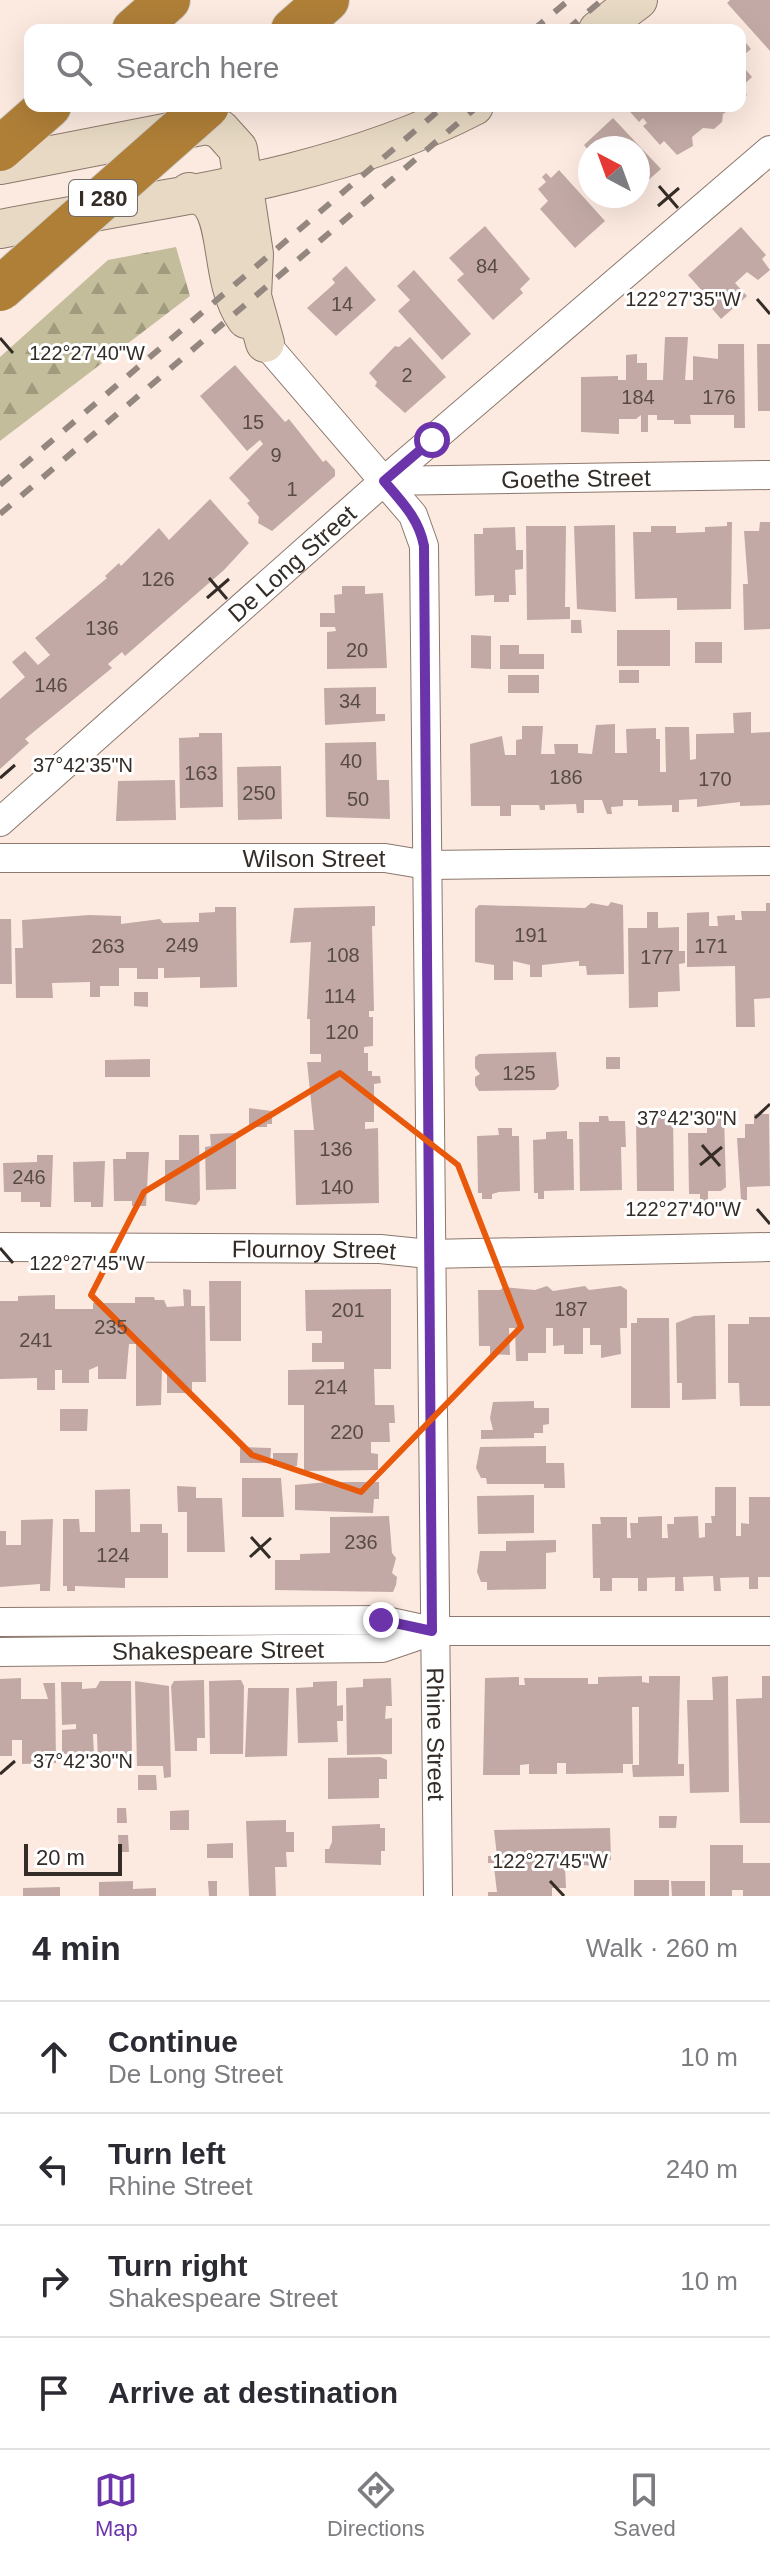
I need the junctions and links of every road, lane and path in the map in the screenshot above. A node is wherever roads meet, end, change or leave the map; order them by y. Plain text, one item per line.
1 (168, 0) edge
2 (327, 0) edge
3 (638, 0) edge
4 (141, 24) edge
5 (300, 24) edge
6 (606, 24) edge
7 (42, 112) edge
8 (200, 112) edge
9 (460, 112) edge
10 (0, 149) edge
11 (770, 150) edge
12 (0, 165) edge
13 (244, 182) junction
14 (189, 192) junction
15 (0, 229) edge
16 (0, 289) edge
17 (265, 343) junction
18 (770, 475) edge
19 (384, 481) junction
20 (0, 822) edge
21 (0, 858) edge
22 (770, 861) edge
23 (427, 865) junction
24 (0, 1247) edge
25 (770, 1247) edge
26 (429, 1254) junction
27 (0, 1622) edge
28 (432, 1631) junction
29 (770, 1631) edge
30 (0, 1652) edge
31 (438, 1896) edge

1 - 4 highway
2 - 5 highway
3 - 6 main road
7 - 10 highway
8 - 16 highway, I 280, bridge
9 - 13 main road
11 - 19 street, De Long Street
12 - 13 main road
13 - 14 main road
13 - 17 main road
14 - 15 main road
14 - 17 main road
17 - 19 street, Rhine Street
18 - 19 street, Goethe Street
19 - 20 street, De Long Street
19 - 23 street, Rhine Street
21 - 23 street, Wilson Street
22 - 23 street, Wilson Street
23 - 26 street, Rhine Street
24 - 26 street, Flournoy Street
25 - 26 street, Flournoy Street
26 - 28 street, Rhine Street
27 - 28 street, Shakespeare Street
28 - 29 street, Shakespeare Street
28 - 30 street, Shakespeare Street
28 - 31 street, Rhine Street

